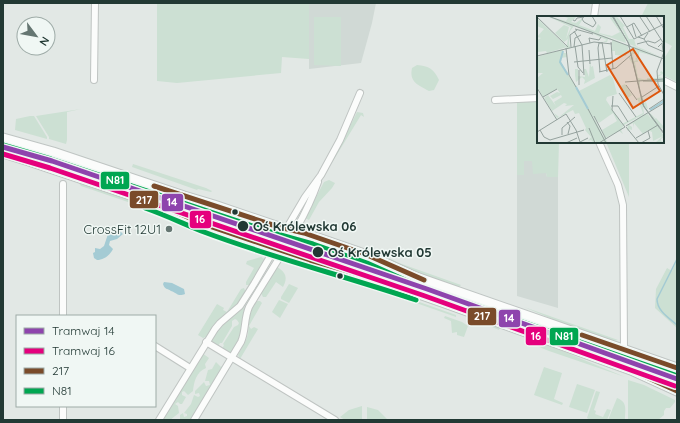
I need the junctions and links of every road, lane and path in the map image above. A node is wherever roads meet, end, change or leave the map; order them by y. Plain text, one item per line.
1 (95, 3) edge
2 (596, 3) edge
3 (594, 16) edge
4 (94, 80) dead end
5 (664, 80) edge
6 (677, 87) edge
7 (360, 93) dead end
8 (537, 98) edge
9 (495, 100) dead end
10 (3, 138) edge
11 (599, 143) edge
12 (3, 153) edge
13 (63, 184) dead end
14 (291, 230) junction
15 (279, 250) junction
16 (63, 315) edge
17 (206, 342) junction
18 (156, 347) edge
19 (624, 349) junction
20 (232, 358) junction
21 (190, 368) junction
22 (677, 368) edge
23 (677, 391) edge
24 (63, 407) edge
25 (63, 420) edge
26 (159, 420) edge
27 (194, 420) edge
28 (335, 420) edge

1 - 4 street
2 - 3 street
5 - 6 street
7 - 14 street
8 - 9 street
10 - 14 street
11 - 19 street
12 - 15 street
13 - 16 street
14 - 15 street
14 - 19 street
15 - 17 street
15 - 20 street
15 - 23 street
17 - 20 street
17 - 21 street
18 - 21 street
19 - 22 street
20 - 27 street
20 - 28 street
21 - 26 street
24 - 25 street

